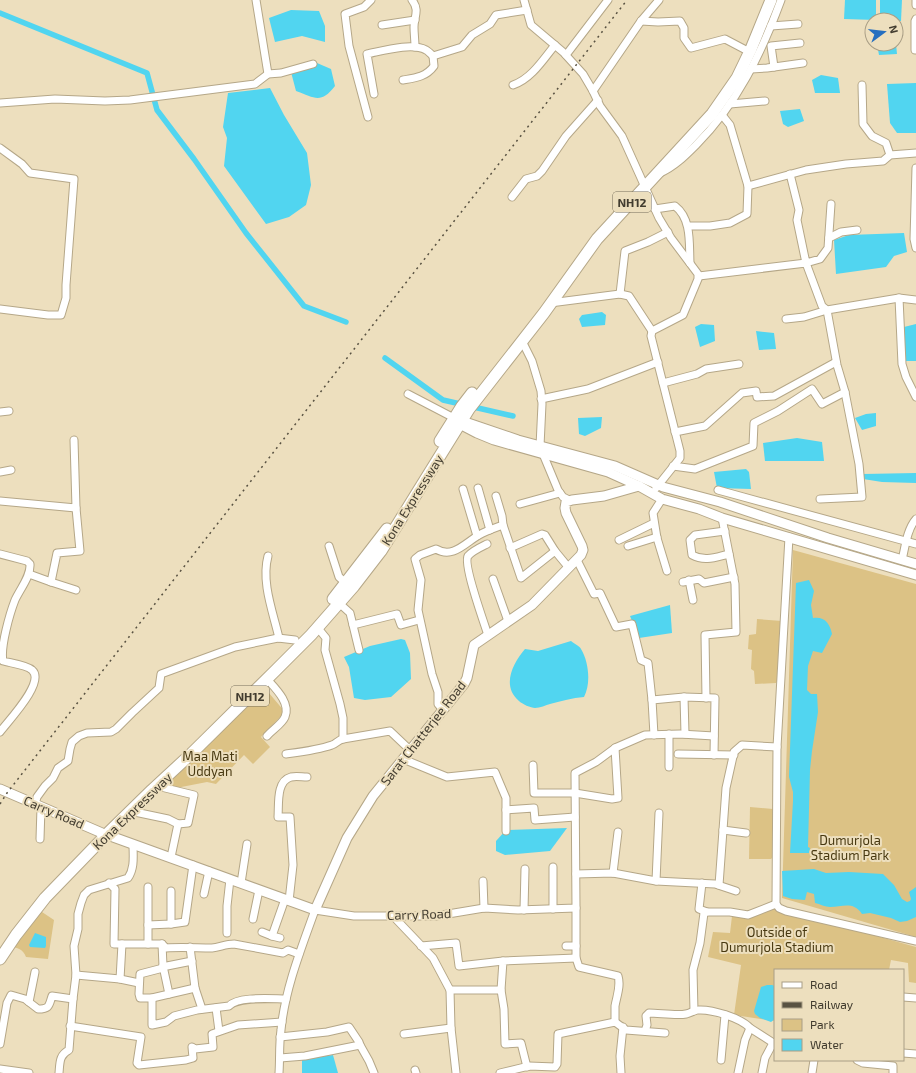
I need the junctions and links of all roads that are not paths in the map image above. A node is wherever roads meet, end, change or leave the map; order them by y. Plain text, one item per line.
1 (256, 0) edge
2 (371, 0) edge
3 (412, 0) edge
4 (524, 0) edge
5 (608, 0) edge
6 (659, 0) edge
7 (763, 0) edge
8 (771, 0) edge
9 (781, 0) edge
10 (916, 0) edge
11 (916, 5) edge
12 (527, 10) junction
13 (415, 20) junction
14 (916, 20) edge
15 (641, 21) junction
16 (798, 24) dead end
17 (382, 25) dead end
18 (772, 26) junction
19 (800, 43) dead end
20 (555, 45) junction
21 (415, 47) junction
22 (744, 49) junction
23 (915, 50) dead end
24 (566, 55) junction
25 (433, 56) junction
26 (803, 63) dead end
27 (312, 64) dead end
28 (774, 67) junction
29 (751, 69) junction
30 (268, 74) junction
31 (403, 80) dead end
32 (513, 85) dead end
33 (862, 85) dead end
34 (593, 91) junction
35 (374, 94) dead end
36 (598, 100) junction
37 (765, 101) dead end
38 (0, 103) edge
39 (730, 104) junction
40 (722, 115) junction
41 (368, 117) dead end
42 (0, 148) edge
43 (916, 153) edge
44 (890, 155) junction
45 (916, 168) edge
46 (790, 174) junction
47 (656, 175) junction
48 (644, 185) junction
49 (748, 186) junction
50 (512, 197) dead end
51 (831, 204) dead end
52 (655, 209) junction
53 (688, 226) junction
54 (857, 230) dead end
55 (668, 232) junction
56 (829, 238) junction
57 (916, 248) edge
58 (690, 263) junction
59 (806, 263) junction
60 (699, 276) junction
61 (620, 294) junction
62 (899, 298) junction
63 (916, 300) edge
64 (550, 303) junction
65 (0, 309) edge
66 (827, 310) junction
67 (786, 319) dead end
68 (652, 331) junction
69 (522, 341) junction
70 (658, 362) junction
71 (836, 362) junction
72 (739, 364) dead end
73 (663, 383) junction
74 (845, 392) junction
75 (408, 394) dead end
76 (475, 395) junction
77 (916, 397) edge
78 (542, 399) junction
79 (9, 410) dead end
80 (0, 412) edge
81 (456, 420) junction
82 (675, 432) junction
83 (74, 440) dead end
84 (542, 450) junction
85 (673, 466) junction
86 (10, 470) dead end
87 (0, 472) edge
88 (658, 485) junction
89 (639, 486) junction
90 (478, 488) dead end
91 (463, 489) dead end
92 (718, 490) dead end
93 (560, 493) junction
94 (652, 494) junction
95 (496, 496) dead end
96 (662, 499) junction
97 (820, 499) dead end
98 (568, 500) junction
99 (0, 501) edge
100 (520, 504) dead end
101 (76, 508) junction
102 (722, 518) junction
103 (916, 519) edge
104 (654, 523) junction
105 (503, 525) junction
106 (490, 530) junction
107 (725, 531) junction
108 (477, 536) junction
109 (657, 537) junction
110 (789, 537) junction
111 (619, 540) dead end
112 (906, 541) junction
113 (487, 544) dead end
114 (916, 544) edge
115 (329, 546) dead end
116 (628, 546) dead end
117 (510, 548) junction
118 (555, 551) junction
119 (0, 554) edge
120 (729, 554) junction
121 (268, 556) dead end
122 (577, 560) junction
123 (902, 560) junction
124 (916, 564) edge
125 (569, 568) junction
126 (667, 571) dead end
127 (29, 574) junction
128 (916, 575) edge
129 (734, 577) junction
130 (493, 579) dead end
131 (51, 582) junction
132 (346, 583) junction
133 (76, 590) dead end
134 (692, 600) dead end
135 (339, 603) junction
136 (420, 620) junction
137 (508, 621) junction
138 (353, 625) junction
139 (317, 627) junction
140 (488, 635) junction
141 (279, 638) junction
142 (295, 640) junction
143 (359, 650) dead end
144 (267, 679) junction
145 (684, 697) junction
146 (706, 698) junction
147 (652, 700) junction
148 (444, 710) junction
149 (0, 732) edge
150 (669, 734) junction
151 (685, 734) junction
152 (654, 735) junction
153 (267, 736) dead end
154 (714, 736) junction
155 (343, 739) junction
156 (777, 747) junction
157 (615, 748) junction
158 (410, 750) junction
159 (286, 754) dead end
160 (678, 754) dead end
161 (714, 755) junction
162 (734, 756) junction
163 (403, 759) junction
164 (533, 765) dead end
165 (669, 767) dead end
166 (307, 777) dead end
167 (157, 786) junction
168 (0, 789) edge
169 (575, 793) junction
170 (38, 806) junction
171 (506, 810) junction
172 (130, 811) junction
173 (659, 813) dead end
174 (575, 817) junction
175 (178, 824) junction
176 (506, 830) dead end
177 (723, 830) junction
178 (618, 832) dead end
179 (105, 833) junction
180 (746, 833) dead end
181 (40, 839) dead end
182 (133, 844) junction
183 (247, 844) dead end
184 (171, 857) junction
185 (193, 865) junction
186 (553, 867) dead end
187 (525, 869) dead end
188 (209, 871) junction
189 (613, 873) junction
190 (576, 874) junction
191 (230, 879) junction
192 (483, 881) dead end
193 (656, 881) junction
194 (109, 883) junction
195 (241, 883) junction
196 (702, 883) junction
197 (719, 886) junction
198 (148, 887) dead end
199 (259, 890) junction
200 (171, 891) dead end
201 (736, 892) dead end
202 (204, 894) dead end
203 (287, 900) junction
204 (776, 904) junction
205 (484, 908) junction
206 (576, 908) junction
207 (553, 909) junction
208 (314, 910) junction
209 (524, 910) junction
210 (707, 912) junction
211 (393, 916) junction
212 (253, 919) dead end
213 (171, 924) junction
214 (148, 925) junction
215 (262, 932) dead end
216 (228, 933) dead end
217 (272, 936) junction
218 (280, 938) dead end
219 (916, 941) edge
220 (122, 944) junction
221 (148, 944) junction
222 (162, 944) junction
223 (421, 946) junction
224 (566, 946) dead end
225 (576, 946) junction
226 (190, 947) junction
227 (0, 949) edge
228 (299, 954) junction
229 (576, 958) junction
230 (0, 959) edge
231 (503, 961) junction
232 (192, 962) junction
233 (163, 967) junction
234 (35, 972) dead end
235 (76, 975) junction
236 (120, 979) junction
237 (139, 983) junction
238 (195, 988) junction
239 (450, 990) junction
240 (500, 990) junction
241 (169, 994) junction
242 (904, 997) edge
243 (152, 998) junction
244 (916, 998) edge
245 (73, 999) junction
246 (286, 999) junction
247 (29, 1002) junction
248 (4, 1003) edge
249 (216, 1008) junction
250 (202, 1009) junction
251 (694, 1011) junction
252 (725, 1015) junction
253 (282, 1022) junction
254 (615, 1022) junction
255 (70, 1026) junction
256 (623, 1027) junction
257 (451, 1028) junction
258 (750, 1028) junction
259 (219, 1031) junction
260 (645, 1031) junction
261 (666, 1033) dead end
262 (404, 1034) dead end
263 (280, 1037) junction
264 (0, 1044) edge
265 (774, 1044) edge
266 (360, 1045) junction
267 (904, 1053) edge
268 (916, 1054) edge
269 (280, 1058) junction
270 (721, 1060) dead end
271 (814, 1061) edge
272 (859, 1061) edge
273 (526, 1067) junction
274 (0, 1068) edge
275 (548, 1070) edge
276 (29, 1073) edge
277 (59, 1073) edge
278 (279, 1073) edge
279 (374, 1073) edge
280 (456, 1073) edge
281 (500, 1073) edge
282 (621, 1073) edge
283 (738, 1073) edge
284 (762, 1073) edge
285 (812, 1073) edge
286 (893, 1073) edge

1 - 30 street
2 - 41 street
3 - 13 street
4 - 12 street
5 - 24 street
6 - 15 street
7 - 22 highway, Kona Expressway / NH12
8 - 47 highway, Kona Expressway / NH12
9 - 18 street
10 - 11 street
12 - 20 street
12 - 25 street
13 - 17 street
13 - 21 street
14 - 23 street
15 - 22 street
15 - 34 street
16 - 18 street
18 - 29 street
19 - 28 street
20 - 24 street
20 - 32 street
21 - 25 street
21 - 35 street
22 - 48 highway, Kona Expressway / NH12
24 - 34 street
25 - 31 street
26 - 28 street
27 - 30 street
28 - 29 street
29 - 39 street
30 - 38 street
33 - 44 street
34 - 36 street
36 - 48 street
36 - 50 street
37 - 39 street
39 - 40 street
40 - 47 street
40 - 49 street
42 - 65 street
43 - 44 street
44 - 46 street
45 - 57 street
46 - 49 street
46 - 59 street
47 - 48 highway, Kona Expressway / NH12
48 - 52 street
48 - 64 highway, Kona Expressway / NH12
48 - 76 highway, Kona Expressway / NH12
49 - 53 street
51 - 56 street
52 - 53 street
52 - 55 street
53 - 58 street
54 - 56 street
55 - 58 street
55 - 61 street
56 - 59 street
58 - 60 street
59 - 60 street
59 - 66 street
60 - 68 street
61 - 64 street
61 - 68 street
62 - 63 street
62 - 66 street
62 - 77 street
64 - 69 highway, Kona Expressway / NH12
66 - 67 street
66 - 71 street
68 - 70 street
69 - 76 highway, Kona Expressway / NH12
69 - 78 street
70 - 73 street
70 - 78 street
71 - 74 street
71 - 82 street
72 - 73 street
73 - 82 street
74 - 85 street
74 - 97 street
75 - 81 street
76 - 81 highway, Kona Expressway / NH12
78 - 84 street
79 - 80 street
81 - 84 main road
81 - 132 highway, Kona Expressway / NH12
81 - 135 highway, Kona Expressway / NH12
82 - 85 street
83 - 101 street
84 - 88 main road
84 - 89 main road
84 - 93 street
85 - 88 street
86 - 87 street
88 - 94 street
88 - 123 main road
89 - 94 main road
89 - 98 main road
90 - 106 street
91 - 108 street
92 - 112 street
93 - 98 street
93 - 100 street
94 - 96 main road
95 - 105 street
96 - 102 main road
96 - 104 street
98 - 122 main road
99 - 101 street
101 - 131 street
102 - 107 street
102 - 110 main road
103 - 112 street
104 - 109 street
104 - 111 street
105 - 106 street
105 - 117 street
106 - 108 street
107 - 120 street
107 - 120 street
108 - 136 street
109 - 116 street
109 - 126 street
110 - 128 main road
110 - 156 street
112 - 114 street
112 - 123 street
113 - 140 street
115 - 132 street
117 - 118 street
117 - 118 street
118 - 125 street
119 - 127 street
120 - 129 street
121 - 141 street
122 - 125 main road, Sarat Chatterjee Road
122 - 147 street
123 - 124 main road
125 - 137 main road, Sarat Chatterjee Road
127 - 131 street
127 - 149 street
129 - 134 street
129 - 146 street
130 - 137 street
131 - 133 street
132 - 142 highway, Kona Expressway / NH12
135 - 138 street
135 - 139 highway, Kona Expressway / NH12
136 - 138 street
136 - 148 street
137 - 140 main road, Sarat Chatterjee Road
138 - 143 street
139 - 144 highway, Kona Expressway / NH12
139 - 155 street
140 - 148 main road, Sarat Chatterjee Road
141 - 142 street
141 - 170 street
142 - 179 highway, Kona Expressway / NH12
144 - 153 street
144 - 167 highway, Kona Expressway / NH12
145 - 146 street
145 - 147 street
145 - 151 street
146 - 154 street
147 - 152 street
148 - 158 main road, Sarat Chatterjee Road
150 - 151 street
150 - 152 street
150 - 165 street
151 - 154 street
152 - 157 street
154 - 161 street
155 - 158 street
155 - 159 street
156 - 162 street
156 - 204 street
157 - 169 street
157 - 169 street
158 - 163 main road, Sarat Chatterjee Road
160 - 161 street
161 - 162 street
162 - 177 street
163 - 171 street
163 - 208 main road, Sarat Chatterjee Road
164 - 169 street
166 - 203 street
167 - 172 highway, Kona Expressway / NH12
167 - 175 street
168 - 170 main road, Carry Road
169 - 174 street
170 - 179 main road, Carry Road
170 - 181 street
171 - 174 street
171 - 176 street
172 - 175 street
172 - 179 highway, Kona Expressway / NH12
173 - 193 street
174 - 190 street
175 - 184 street
177 - 180 street
177 - 197 street
178 - 189 street
179 - 182 main road, Carry Road
179 - 227 highway, Kona Expressway / NH12
179 - 230 highway, Kona Expressway / NH12
182 - 184 main road, Carry Road
182 - 194 street
183 - 195 street
184 - 185 main road, Carry Road
185 - 188 main road, Carry Road
185 - 213 street
186 - 207 street
187 - 209 street
188 - 191 main road, Carry Road
188 - 202 street
189 - 190 street
189 - 193 street
190 - 206 street
191 - 195 main road, Carry Road
191 - 216 street
192 - 205 street
193 - 196 street
194 - 220 street
194 - 235 street
195 - 199 main road, Carry Road
196 - 197 street
196 - 210 street
197 - 201 street
198 - 214 street
199 - 203 main road, Carry Road
199 - 212 street
200 - 213 street
203 - 208 main road, Carry Road
203 - 217 street
204 - 210 street
204 - 219 street
205 - 209 street, Carry Road
205 - 211 street, Carry Road
206 - 207 street, Carry Road
206 - 225 street
207 - 209 street, Carry Road
208 - 211 street, Carry Road
208 - 228 street, Sarat Chatterjee Road
210 - 251 street
211 - 223 street
213 - 214 street
214 - 221 street
215 - 217 street
217 - 218 street
220 - 221 street
220 - 236 street
221 - 222 street
222 - 226 street
222 - 233 street
223 - 231 street
223 - 239 street
224 - 225 street
225 - 229 street
226 - 228 street
226 - 232 street
228 - 246 street, Sarat Chatterjee Road
229 - 231 street
229 - 254 street
231 - 240 street
232 - 233 street
232 - 238 street
233 - 237 street
233 - 241 street
234 - 247 street
235 - 236 street
235 - 245 street
236 - 237 street
237 - 243 street
238 - 241 street
238 - 250 street
239 - 240 street
239 - 257 street
240 - 273 street
241 - 243 street
242 - 244 street
243 - 250 street
245 - 247 street
245 - 255 street
246 - 249 street
246 - 253 street, Sarat Chatterjee Road
247 - 248 street
248 - 264 street
249 - 250 street
249 - 259 street
251 - 252 street
251 - 260 street
252 - 258 street
252 - 270 street
253 - 259 street
253 - 263 street, Sarat Chatterjee Road
254 - 256 street
254 - 275 street
255 - 259 street
255 - 277 street
256 - 260 street
256 - 282 street
257 - 262 street
257 - 280 street
258 - 265 street
258 - 283 street
260 - 261 street
263 - 266 street
263 - 269 street, Sarat Chatterjee Road
265 - 284 street
266 - 269 street
266 - 279 street
267 - 268 street
269 - 278 street, Sarat Chatterjee Road
271 - 285 street
272 - 286 street
273 - 275 street
273 - 281 street
274 - 276 street

